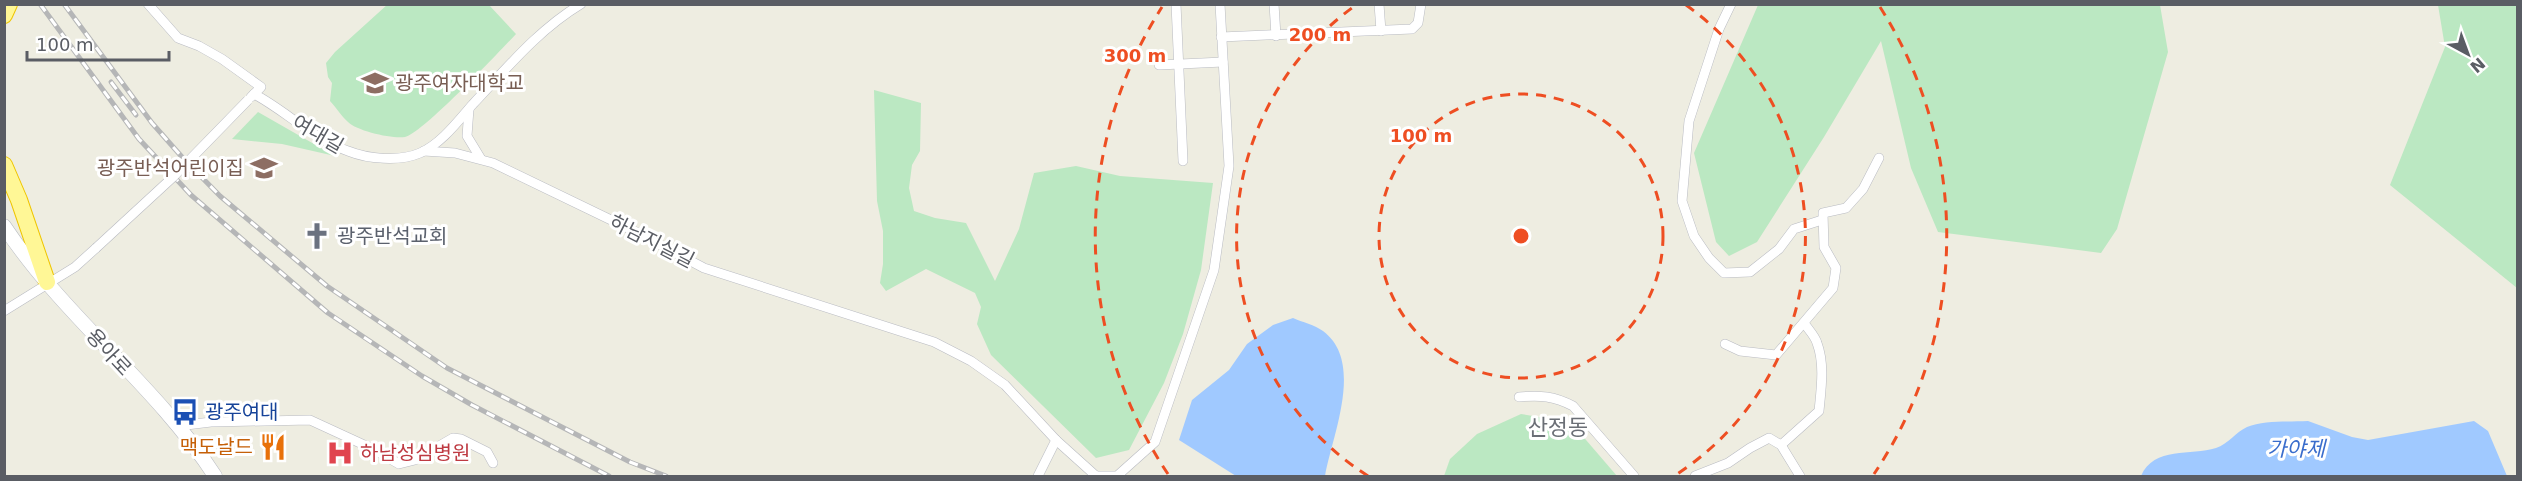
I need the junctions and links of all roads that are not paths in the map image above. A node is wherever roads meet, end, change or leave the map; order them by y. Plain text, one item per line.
1 (9, 4) edge
2 (148, 4) edge
3 (580, 4) edge
4 (1176, 4) edge
5 (1220, 4) edge
6 (1274, 4) edge
7 (1379, 4) edge
8 (1421, 4) edge
9 (1731, 4) edge
10 (4, 15) edge
11 (1381, 31) junction
12 (1276, 36) junction
13 (1221, 37) junction
14 (1223, 62) junction
15 (1179, 64) junction
16 (1159, 65) dead end
17 (254, 94) junction
18 (469, 109) junction
19 (424, 151) junction
20 (1879, 158) dead end
21 (481, 159) junction
22 (1183, 162) dead end
23 (4, 165) edge
24 (1822, 220) junction
25 (4, 226) edge
26 (47, 282) junction
27 (4, 311) edge
28 (1804, 323) junction
29 (1725, 344) dead end
30 (1519, 397) dead end
31 (178, 426) junction
32 (1056, 440) junction
33 (1781, 445) junction
34 (493, 463) dead end
35 (215, 477) edge
36 (1038, 477) edge
37 (1097, 477) edge
38 (1634, 477) edge
39 (1695, 477) edge
40 (1800, 477) edge

1 - 10 highway
2 - 17 street, 여대길
3 - 18 street, 여대길
4 - 15 street
5 - 13 street
6 - 12 street
7 - 11 street
8 - 11 street
9 - 24 street
11 - 12 street
12 - 13 street
13 - 14 street
14 - 15 street
14 - 37 street
15 - 16 street
15 - 22 street
17 - 19 street, 여대길
17 - 26 street, bridge
18 - 19 street, 여대길
18 - 21 street
19 - 21 street, 하남지실길
20 - 24 street
21 - 32 street, 하남지실길
23 - 26 highway
24 - 28 street
25 - 26 main road, 용아로
26 - 27 street
26 - 31 main road, 용아로
28 - 29 street
28 - 33 street
30 - 38 street
31 - 34 street
31 - 35 main road, 용아로
32 - 36 street
32 - 37 street, 하남지실길
33 - 39 street
33 - 40 street

